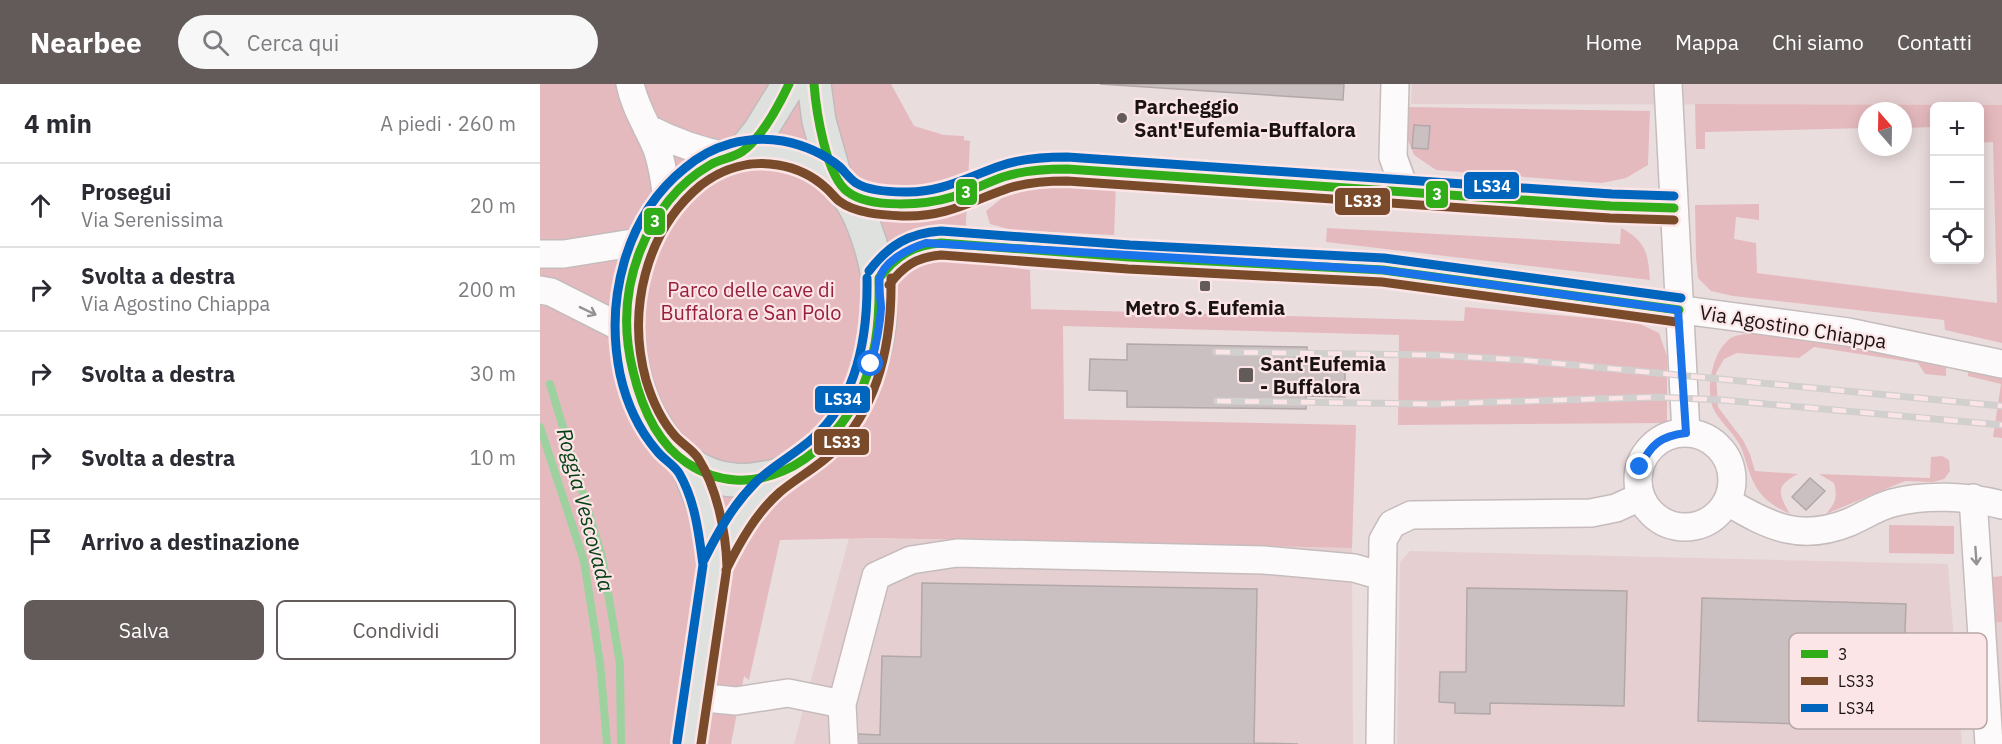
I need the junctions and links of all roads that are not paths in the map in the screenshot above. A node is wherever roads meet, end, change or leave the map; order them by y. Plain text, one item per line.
1 (630, 84) edge
2 (789, 84) edge
3 (814, 84) edge
4 (1395, 84) edge
5 (1668, 84) edge
6 (647, 128) junction
7 (736, 154) junction
8 (842, 187) junction
9 (1405, 190) junction
10 (667, 200) junction
11 (1674, 208) junction
12 (645, 241) junction
13 (552, 254) edge
14 (879, 278) junction
15 (545, 291) edge
16 (1678, 310) junction
17 (626, 330) junction
18 (2002, 364) edge
19 (1686, 433) junction
20 (687, 463) junction
21 (780, 475) junction
22 (1640, 497) junction
23 (1972, 498) junction
24 (1728, 502) junction
25 (2002, 505) edge
26 (715, 564) junction
27 (1382, 576) junction
28 (1981, 633) edge
29 (695, 697) junction
30 (842, 704) junction
31 (1987, 715) edge
32 (689, 744) edge
33 (844, 744) edge
34 (1380, 744) edge
35 (1989, 744) edge

1 - 6 street
2 - 7 main road
3 - 8 main road
4 - 9 street
5 - 11 street
6 - 7 street
6 - 10 street
7 - 8 main road
7 - 10 main road
8 - 9 street
8 - 14 main road
9 - 11 street
10 - 12 main road
11 - 16 street
12 - 13 street
12 - 17 main road
14 - 16 street, Via Agostino Chiappa
14 - 21 main road
15 -> 17 street
16 - 18 street, Via Agostino Chiappa
16 - 19 street
17 - 20 main road
19 - 22 street
19 - 24 street
20 - 21 main road
20 - 26 main road
21 - 26 main road
22 - 24 street
22 - 27 street
23 - 24 street
23 - 25 street
23 -> 28 street
26 - 29 main road
27 - 30 street
27 - 34 street
29 - 30 street
29 - 32 main road
30 - 33 street
31 -> 35 street

